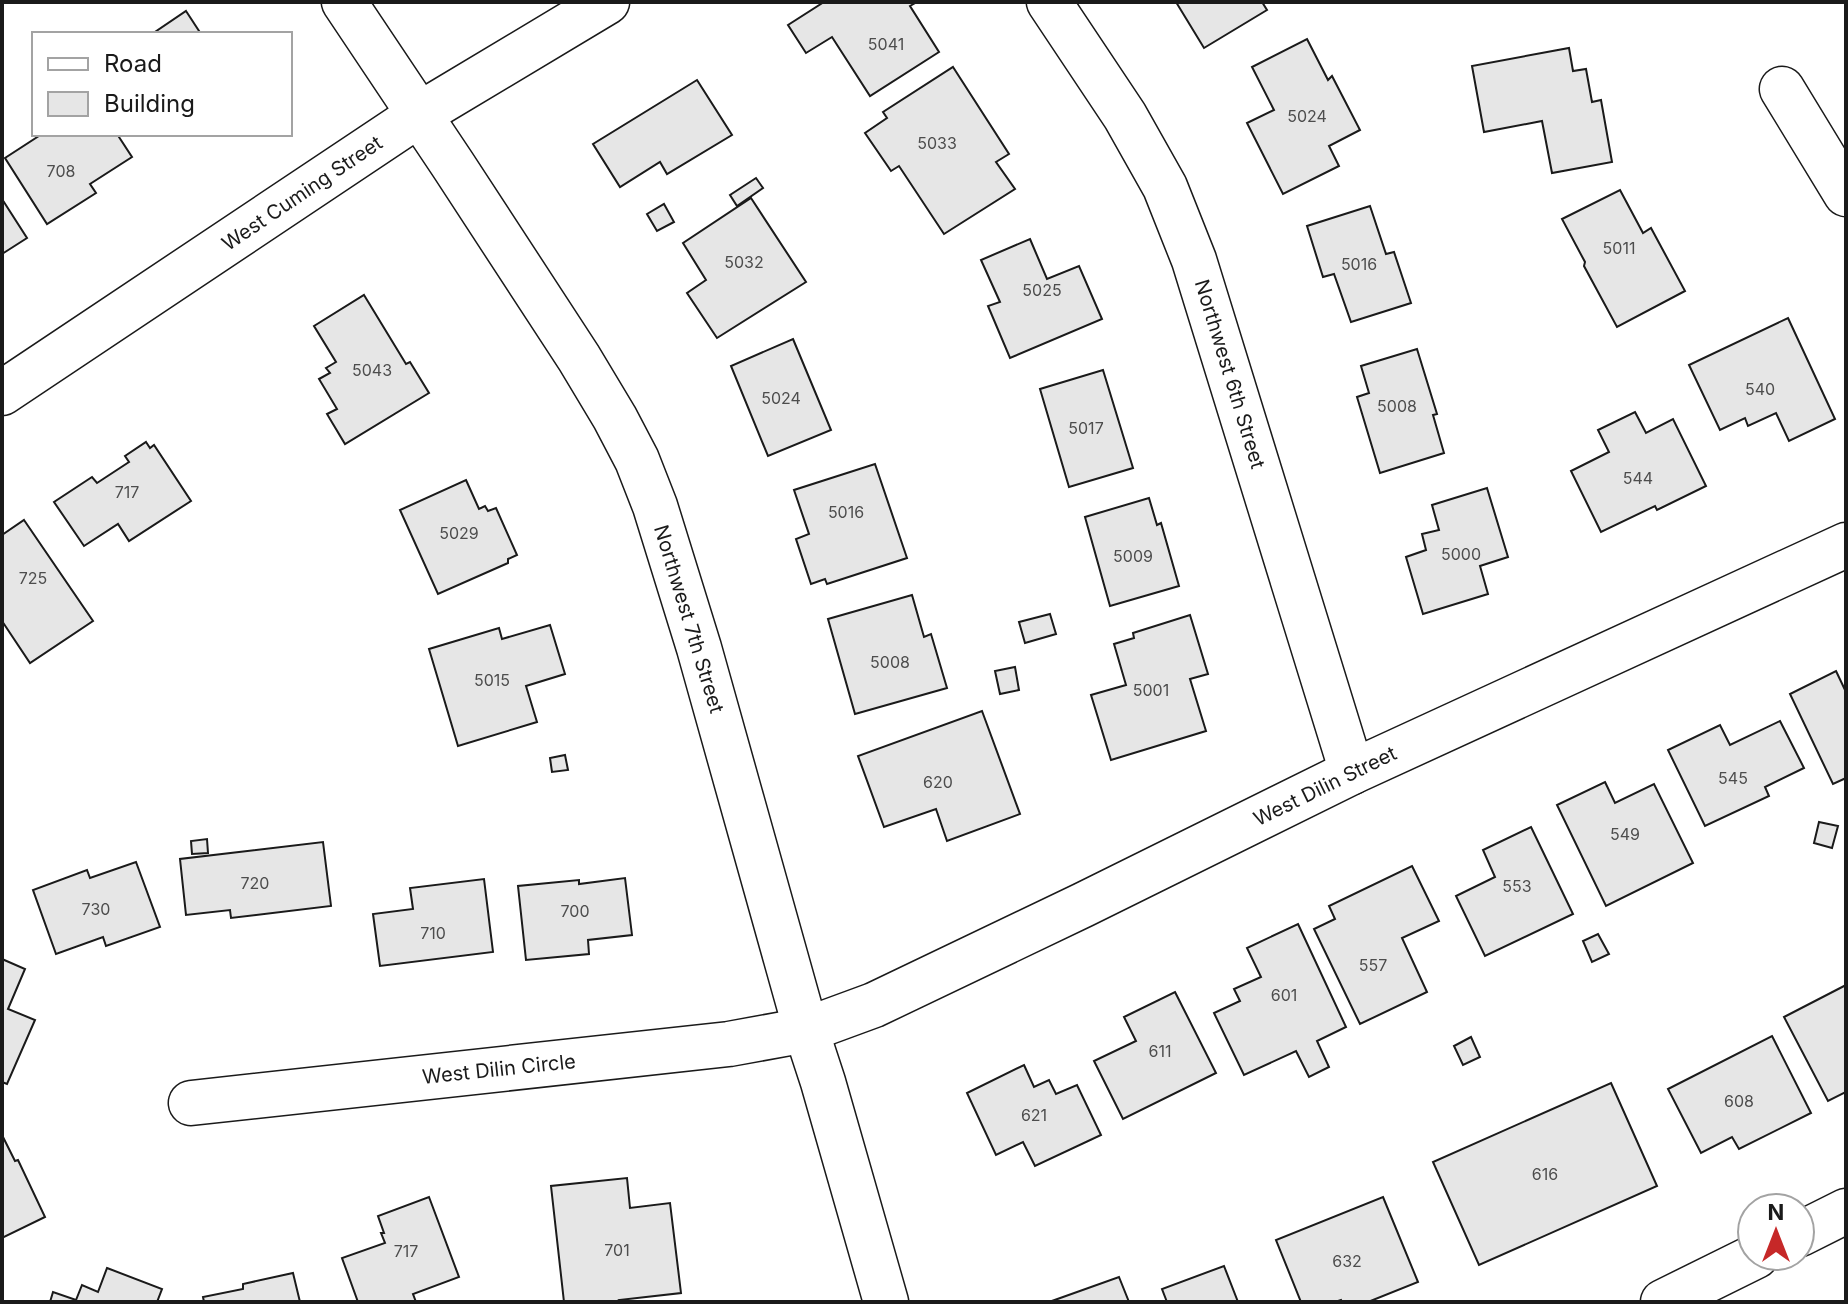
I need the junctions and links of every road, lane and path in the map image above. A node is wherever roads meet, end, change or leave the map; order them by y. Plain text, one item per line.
1 (344, 2) edge
2 (607, 2) edge
3 (1049, 2) edge
4 (1782, 89) dead end
5 (420, 114) junction
6 (1846, 194) edge
7 (2, 393) edge
8 (1846, 545) edge
9 (1352, 772) junction
10 (806, 1030) junction
11 (191, 1103) dead end
12 (1846, 1211) edge
13 (1816, 1226) edge
14 (1736, 1266) edge
15 (886, 1302) edge
16 (1663, 1302) edge

1 - 5 street, Northwest 7th Street
2 - 5 street, West Cuming Street
3 - 9 street, Northwest 6th Street
4 - 6 street
5 - 7 street, West Cuming Street
5 - 10 street, Northwest 7th Street
8 - 9 street, West Dilin Street
9 - 10 street, West Dilin Street
10 - 11 street, West Dilin Circle
10 - 15 street, Northwest 7th Street
12 - 13 street
14 - 16 street

